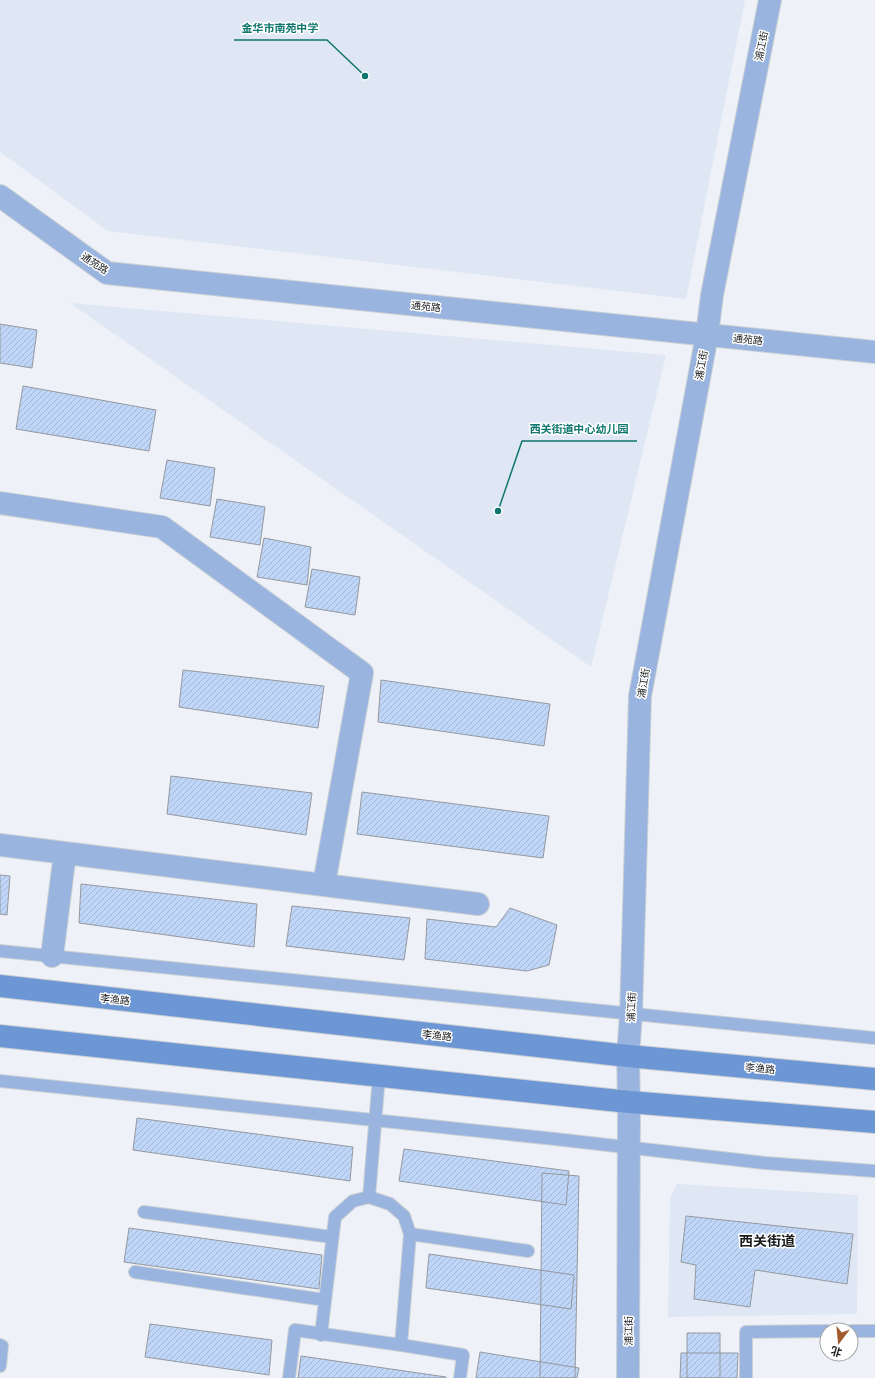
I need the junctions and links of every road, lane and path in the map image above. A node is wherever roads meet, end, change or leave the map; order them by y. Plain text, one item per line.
1 (770, 0) edge
2 (0, 196) edge
3 (707, 335) junction
4 (875, 352) edge
5 (0, 503) edge
6 (0, 845) edge
7 (65, 853) junction
8 (324, 884) junction
9 (478, 904) dead end
10 (0, 951) edge
11 (52, 956) junction
12 (0, 986) edge
13 (631, 1014) junction
14 (0, 1036) edge
15 (875, 1038) edge
16 (628, 1056) junction
17 (379, 1076) junction
18 (875, 1079) edge
19 (0, 1081) edge
20 (629, 1102) junction
21 (376, 1120) junction
22 (875, 1122) edge
23 (629, 1147) junction
24 (875, 1171) edge
25 (369, 1197) junction
26 (144, 1212) dead end
27 (410, 1234) junction
28 (332, 1237) junction
29 (528, 1251) dead end
30 (135, 1272) dead end
31 (325, 1300) junction
32 (819, 1331) edge
33 (859, 1331) edge
34 (875, 1331) edge
35 (321, 1335) junction
36 (0, 1345) edge
37 (400, 1345) junction
38 (0, 1366) edge
39 (289, 1378) edge
40 (460, 1378) edge
41 (628, 1378) edge
42 (746, 1378) edge

1 - 3 street, 浦江街
2 - 3 street, 通苑路
3 - 4 street, 通苑路
3 - 13 street, 浦江街
5 - 8 street
6 - 7 street
7 - 8 street
7 - 11 street
8 - 9 street
10 - 11 lane
11 - 13 lane
12 - 16 main road, 李渔路
13 - 15 lane
13 - 16 street, 浦江街
14 - 17 main road
16 - 18 main road, 李渔路
16 - 20 street, 浦江街
17 - 20 main road
17 - 21 lane
19 - 21 lane
20 - 22 main road
20 - 23 street, 浦江街
21 - 23 lane
21 - 25 lane
23 - 24 lane
23 - 41 street, 浦江街
25 - 27 lane
25 - 28 lane
26 - 28 lane
27 - 29 lane
27 - 37 lane
28 - 31 lane
30 - 31 lane
31 - 35 lane
32 - 42 lane
33 - 34 lane
35 - 37 lane
35 - 39 lane
36 - 38 lane
37 - 40 lane

